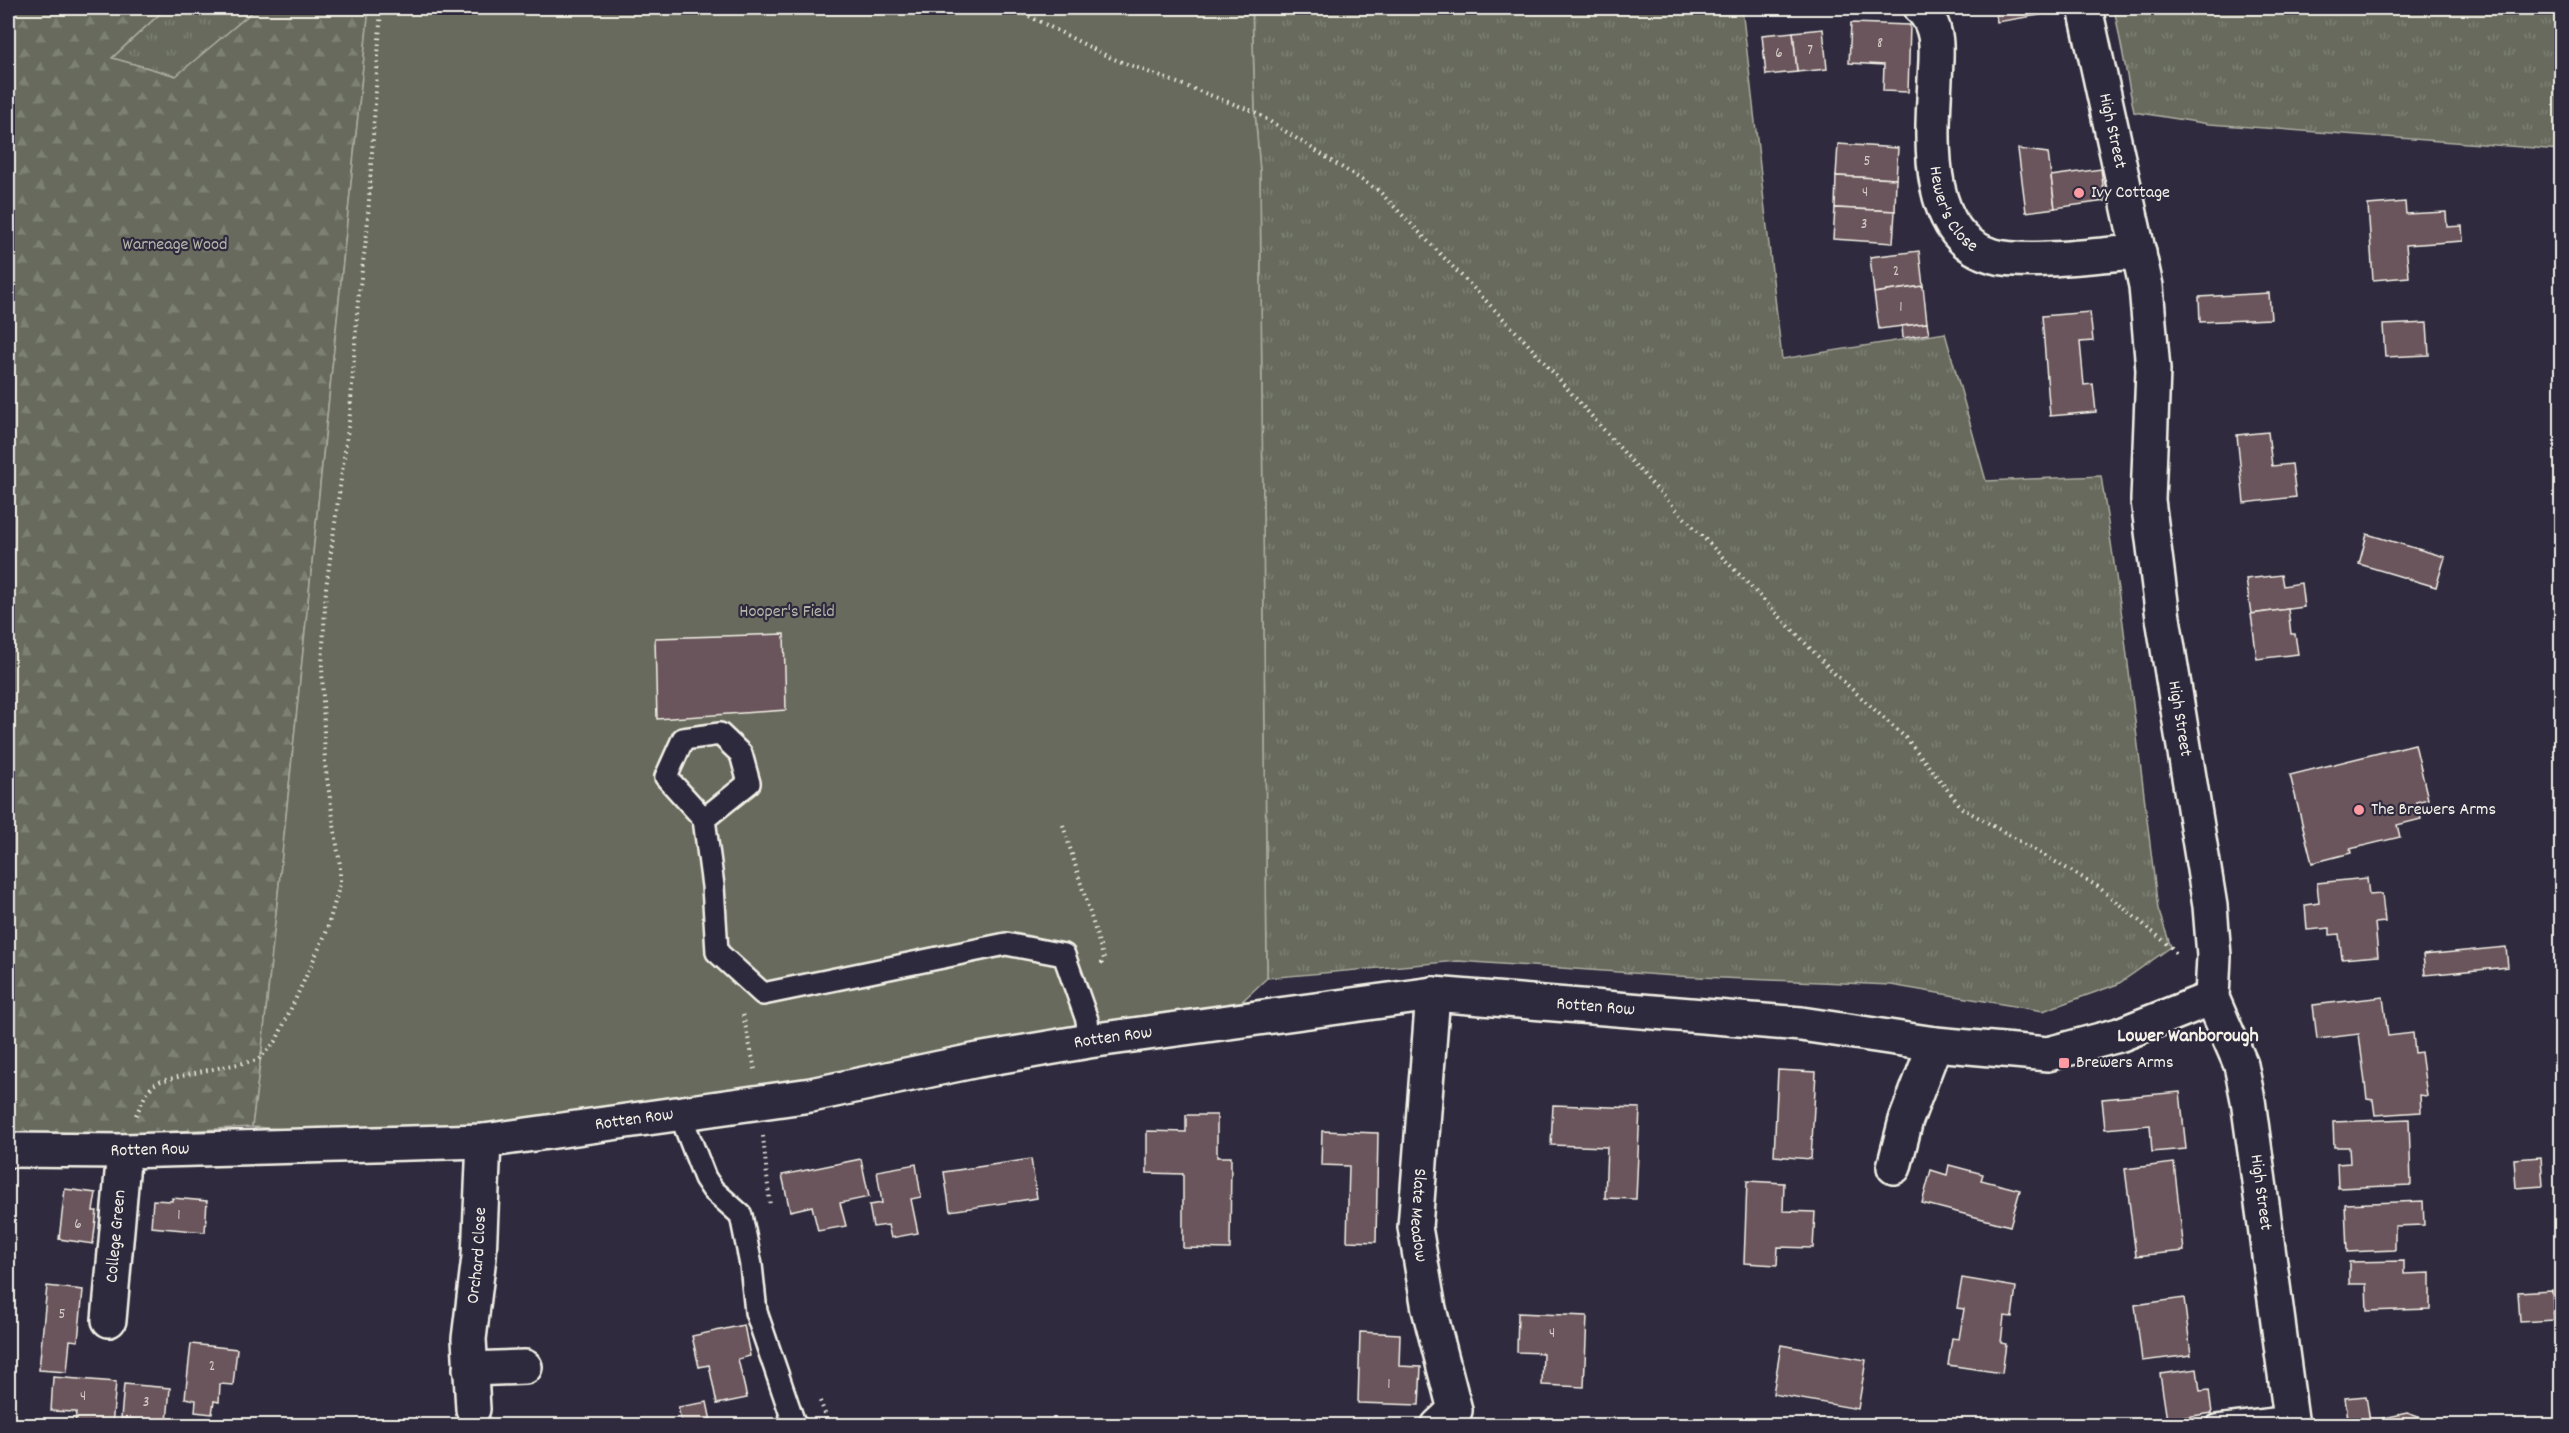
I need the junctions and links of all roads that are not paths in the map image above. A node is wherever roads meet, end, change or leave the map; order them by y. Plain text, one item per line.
1 (1921, 8) edge
2 (2085, 8) edge
3 (2139, 252) junction
4 (704, 819) dead end
5 (1433, 994) junction
6 (2212, 998) junction
7 (1088, 1030) junction
8 (1935, 1044) junction
9 (680, 1114) junction
10 (484, 1142) junction
11 (8, 1150) edge
12 (124, 1151) junction
13 (1894, 1167) dead end
14 (110, 1320) dead end
15 (525, 1367) dead end
16 (470, 1369) junction
17 (473, 1409) dead end
18 (2291, 1421) edge
19 (795, 1425) edge
20 (1438, 1425) edge
21 (2217, 1425) edge

1 - 3 street, Hewer's Close
2 - 3 street, High Street
3 - 6 street, High Street
4 - 7 lane
5 - 7 street, Rotten Row
5 - 8 street, Rotten Row
5 - 20 street, Slate Meadow
6 - 8 street, Rotten Row
6 - 18 street, High Street
7 - 9 street, Rotten Row
8 - 13 street
9 - 10 street, Rotten Row
9 - 19 lane
10 - 12 street, Rotten Row
10 - 16 street, Orchard Close
11 - 12 street, Rotten Row
12 - 14 street, College Green
15 - 16 street
16 - 17 street, Orchard Close
18 - 21 lane

